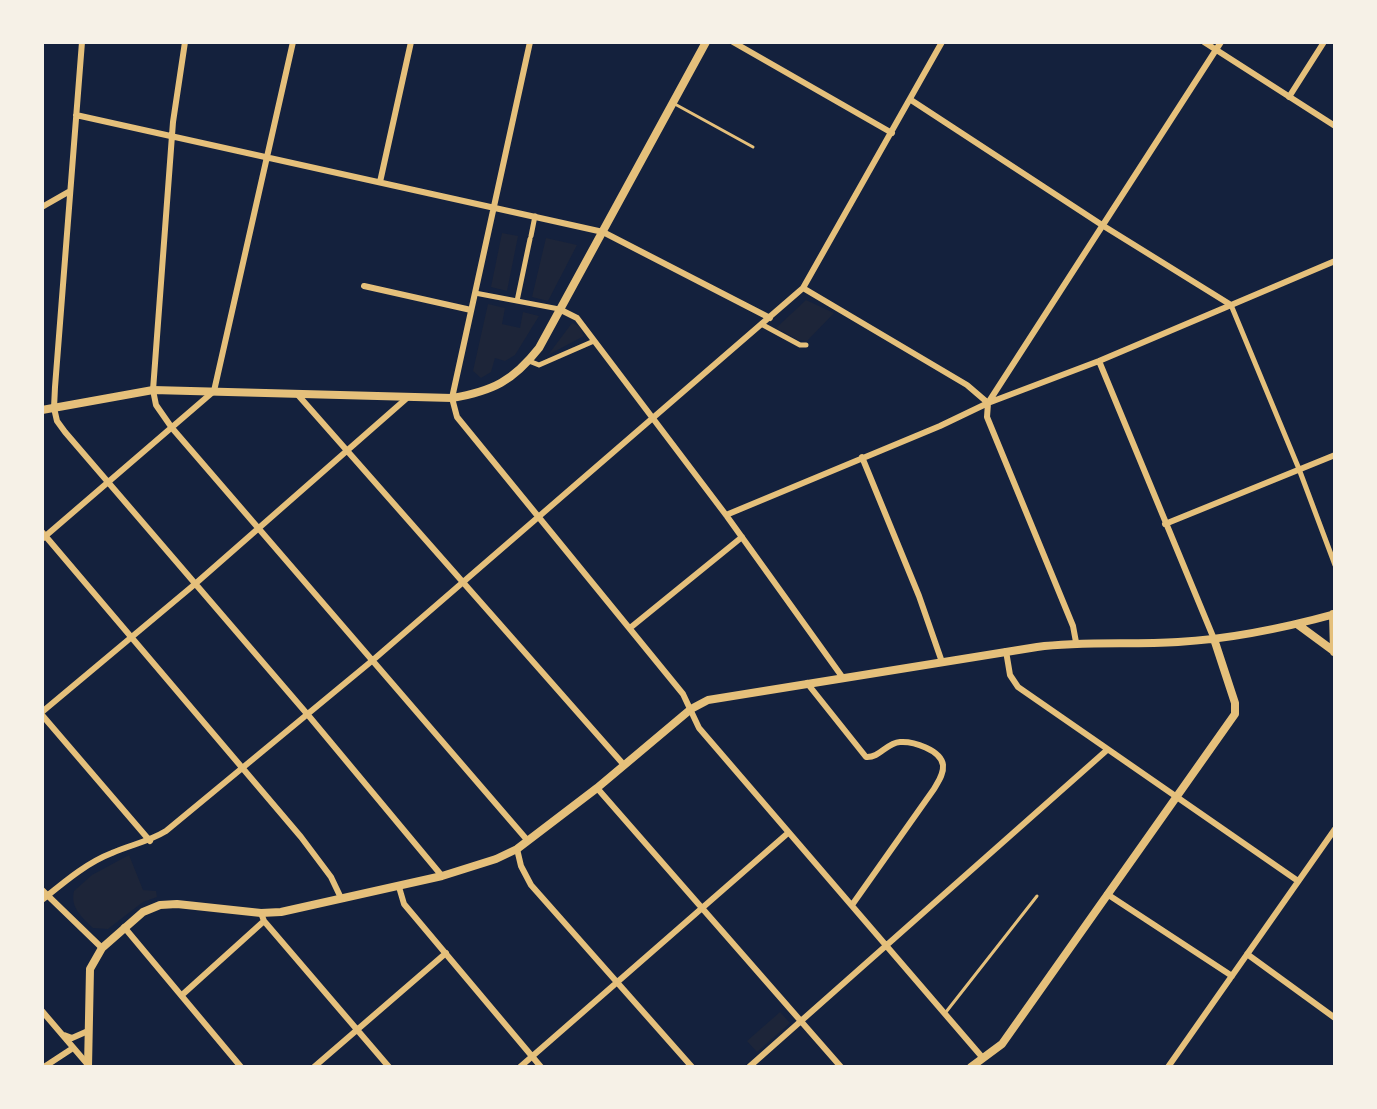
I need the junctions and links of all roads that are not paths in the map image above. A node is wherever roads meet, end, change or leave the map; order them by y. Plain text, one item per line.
1 (82, 42) edge
2 (185, 42) edge
3 (293, 42) edge
4 (411, 42) edge
5 (530, 42) edge
6 (706, 42) edge
7 (733, 42) edge
8 (942, 42) edge
9 (1204, 42) edge
10 (1221, 42) edge
11 (1324, 42) edge
12 (1217, 50) junction
13 (1289, 97) junction
14 (911, 100) junction
15 (673, 103) junction
16 (76, 115) junction
17 (1335, 126) edge
18 (892, 133) junction
19 (173, 136) junction
20 (753, 147) dead end
21 (268, 157) junction
22 (380, 182) junction
23 (70, 191) junction
24 (42, 207) edge
25 (494, 207) junction
26 (535, 216) junction
27 (1102, 225) junction
28 (603, 232) junction
29 (1335, 261) edge
30 (364, 286) dead end
31 (803, 288) junction
32 (475, 293) junction
33 (517, 301) junction
34 (1231, 305) junction
35 (559, 309) junction
36 (471, 310) junction
37 (770, 318) junction
38 (763, 325) junction
39 (594, 341) junction
40 (806, 345) dead end
41 (529, 361) junction
42 (1099, 361) junction
43 (153, 390) junction
44 (214, 391) junction
45 (298, 395) junction
46 (407, 398) junction
47 (452, 398) junction
48 (988, 403) junction
49 (54, 408) junction
50 (42, 410) edge
51 (652, 419) junction
52 (172, 428) junction
53 (349, 450) junction
54 (1335, 455) edge
55 (862, 457) junction
56 (1299, 469) junction
57 (107, 483) junction
58 (726, 515) junction
59 (538, 518) junction
60 (1165, 524) junction
61 (258, 527) junction
62 (43, 536) edge
63 (742, 537) junction
64 (1335, 565) edge
65 (463, 582) junction
66 (195, 584) junction
67 (1334, 614) edge
68 (1297, 624) junction
69 (630, 628) junction
70 (130, 638) junction
71 (1214, 639) junction
72 (1076, 642) junction
73 (1006, 651) junction
74 (1335, 652) edge
75 (373, 660) junction
76 (942, 662) junction
77 (843, 678) junction
78 (807, 683) junction
79 (691, 709) junction
80 (42, 714) edge
81 (308, 715) junction
82 (1107, 750) junction
83 (624, 765) junction
84 (242, 769) junction
85 (597, 788) junction
86 (1175, 797) junction
87 (1335, 829) edge
88 (788, 833) junction
89 (150, 841) junction
90 (528, 841) junction
91 (517, 849) junction
92 (442, 876) junction
93 (1298, 881) junction
94 (399, 887) junction
95 (45, 892) edge
96 (1107, 894) junction
97 (1037, 896) dead end
98 (341, 898) junction
99 (42, 900) edge
100 (852, 905) junction
101 (702, 908) junction
102 (262, 917) junction
103 (124, 927) junction
104 (887, 945) junction
105 (102, 948) junction
106 (446, 953) junction
107 (1247, 954) junction
108 (1232, 976) junction
109 (617, 982) junction
110 (182, 995) junction
111 (42, 1011) edge
112 (944, 1015) junction
113 (1335, 1018) edge
114 (801, 1021) junction
115 (88, 1031) junction
116 (356, 1031) junction
117 (61, 1033) junction
118 (73, 1048) junction
119 (532, 1056) junction
120 (982, 1057) junction
121 (88, 1066) edge
122 (1171, 1066) edge
123 (44, 1067) edge
124 (241, 1067) edge
125 (314, 1067) edge
126 (389, 1067) edge
127 (520, 1067) edge
128 (541, 1067) edge
129 (692, 1067) edge
130 (749, 1067) edge
131 (841, 1067) edge
132 (971, 1067) edge

1 - 16 street
2 - 19 street
3 - 21 street
4 - 22 street
5 - 25 street
6 - 15 street
7 - 18 street
8 - 14 street
9 - 12 street
10 - 12 street
11 - 13 street
12 - 13 street
12 - 27 street
13 - 17 street
14 - 18 street
14 - 27 street
15 - 20 lane
15 - 28 street
16 - 19 street
16 - 23 street
18 - 31 street
19 - 21 street
19 - 43 street
21 - 22 street
21 - 44 street
22 - 25 street
23 - 24 street
23 - 49 street
25 - 26 street
25 - 32 street
26 - 28 street
26 - 33 street
27 - 34 street
27 - 48 street
28 - 35 street
28 - 37 street
29 - 34 street
30 - 36 street
31 - 37 street
31 - 48 street
32 - 33 street
32 - 36 street
33 - 35 street
34 - 42 street
34 - 56 street
35 - 39 street
35 - 41 street
36 - 47 street
37 - 38 street
38 - 40 street
38 - 51 street
39 - 41 street
39 - 51 street
41 - 47 street
42 - 48 street
42 - 60 street
43 - 44 street
43 - 49 street
43 - 52 street
44 - 45 street
44 - 52 street
45 - 46 street
45 - 53 street
46 - 47 street
46 - 53 street
47 - 59 street
48 - 55 street
48 - 72 street
49 - 50 street
49 - 57 street
51 - 58 street
51 - 59 street
52 - 57 street
52 - 61 street
53 - 61 street
53 - 65 street
54 - 56 street
55 - 58 street
55 - 76 street
56 - 60 street
56 - 64 street
57 - 62 street
57 - 66 street
58 - 63 street
59 - 65 street
59 - 69 street
60 - 71 street
61 - 66 street
61 - 75 street
62 - 70 street
63 - 69 street
63 - 77 street
65 - 75 street
65 - 83 street
66 - 70 street
66 - 81 street
67 - 68 street
67 - 74 street
68 - 71 street
68 - 74 street
69 - 79 street
70 - 80 street
70 - 84 street
71 - 72 street
71 - 86 street
72 - 73 street
73 - 76 street
73 - 82 street
75 - 81 street
75 - 90 street
76 - 77 street
77 - 78 street
78 - 79 street
78 - 100 street
79 - 83 street
79 - 88 street
80 - 89 street
81 - 84 street
81 - 92 street
82 - 86 street
82 - 104 street
83 - 85 street
84 - 89 street
84 - 98 street
85 - 90 street
85 - 101 street
86 - 93 street
86 - 96 street
87 - 93 street
88 - 100 street
88 - 101 street
89 - 95 street
90 - 91 street
91 - 92 street
91 - 109 street
92 - 94 street
93 - 107 street
94 - 98 street
94 - 106 street
95 - 99 street
95 - 105 street
96 - 108 street
96 - 120 street
97 - 112 lane
98 - 102 street
100 - 104 street
101 - 109 street
101 - 114 street
102 - 103 street
102 - 110 street
102 - 116 street
103 - 105 street
103 - 110 street
104 - 112 street
104 - 114 street
105 - 115 street
106 - 116 street
106 - 119 street
107 - 108 street
107 - 113 street
108 - 122 street
109 - 119 street
109 - 129 street
110 - 124 street
111 - 117 street
112 - 120 street
114 - 130 street
114 - 131 street
115 - 117 street
115 - 121 street
116 - 125 street
116 - 126 street
117 - 118 street
118 - 121 street
118 - 123 street
119 - 127 street
119 - 128 street
120 - 132 street

